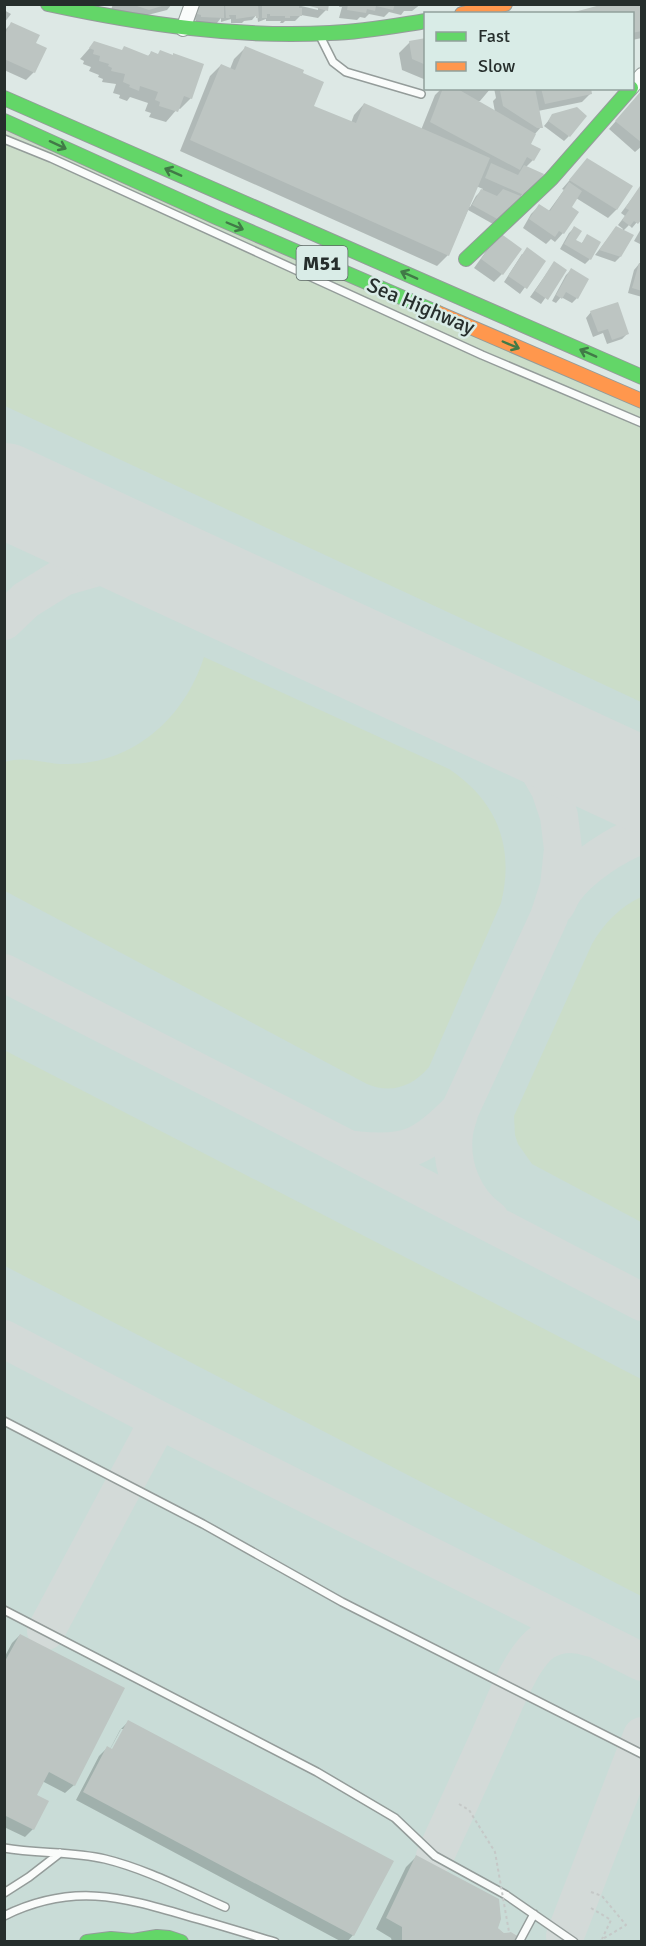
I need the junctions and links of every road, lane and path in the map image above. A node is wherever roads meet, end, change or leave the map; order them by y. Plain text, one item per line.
1 (48, 4) edge
2 (192, 4) edge
3 (505, 4) edge
4 (471, 12) edge
5 (424, 21) edge
6 (183, 29) junction
7 (319, 34) junction
8 (630, 90) edge
9 (421, 94) dead end
10 (4, 98) edge
11 (4, 121) edge
12 (4, 139) edge
13 (466, 259) dead end
14 (642, 377) edge
15 (642, 401) edge
16 (642, 423) edge
17 (4, 1421) edge
18 (4, 1610) edge
19 (642, 1754) edge
20 (459, 1804) dead end
21 (4, 1848) edge
22 (60, 1853) junction
23 (591, 1892) dead end
24 (4, 1893) edge
25 (225, 1907) dead end
26 (591, 1908) dead end
27 (534, 1914) junction
28 (4, 1916) edge
29 (509, 1932) dead end
30 (175, 1940) edge
31 (87, 1941) edge
32 (134, 1941) edge
33 (275, 1941) edge
34 (519, 1941) edge
35 (574, 1941) edge
36 (601, 1941) edge

1 - 6 main road
2 - 6 street
3 - 4 main road
5 - 7 main road
6 - 7 main road
7 - 9 lane
8 - 13 main road
14 -> 10 main road, Sea Highway / M51
11 -> 15 main road, Sea Highway / M51
12 - 16 lane
17 - 19 lane
18 - 27 lane
20 - 29 path, bridge
21 - 22 lane
22 - 24 lane
22 - 25 lane
23 - 36 path
26 - 36 path
27 - 34 lane
27 - 35 lane
28 - 33 lane
30 - 32 main road
31 - 32 main road

